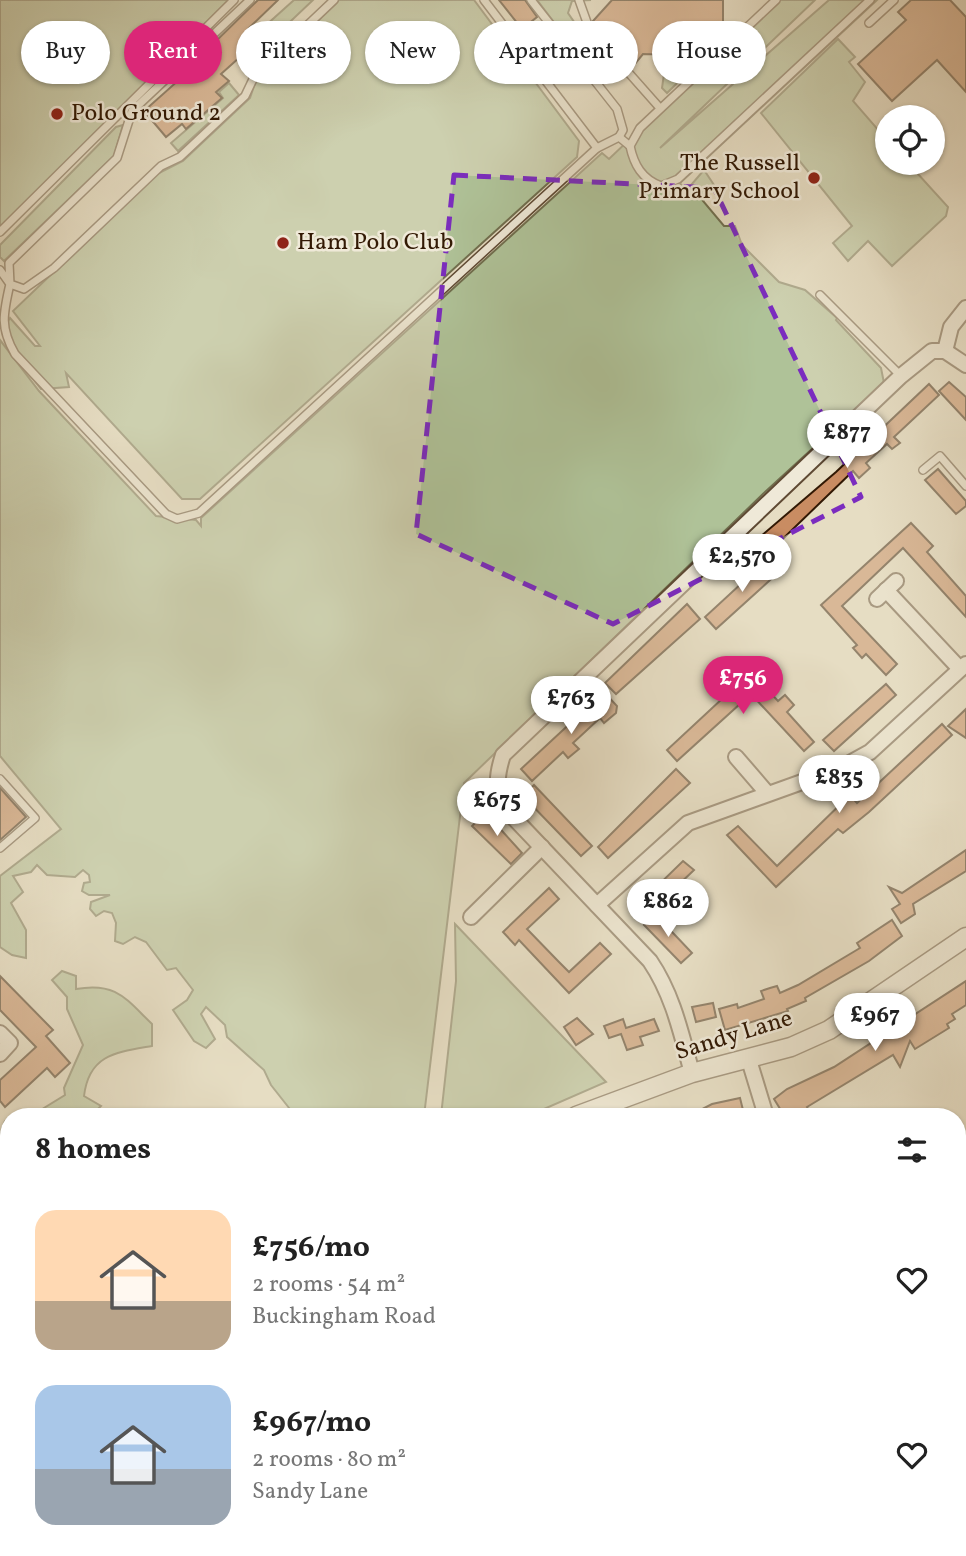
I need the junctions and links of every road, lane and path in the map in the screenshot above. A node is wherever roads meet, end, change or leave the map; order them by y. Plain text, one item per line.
1 (234, 0) edge
2 (250, 0) edge
3 (334, 0) edge
4 (484, 0) edge
5 (531, 0) edge
6 (579, 0) edge
7 (776, 0) edge
8 (870, 0) edge
9 (894, 0) edge
10 (869, 23) dead end
11 (659, 107) junction
12 (619, 137) junction
13 (630, 146) junction
14 (597, 148) junction
15 (0, 232) edge
16 (0, 270) edge
17 (10, 284) junction
18 (820, 295) dead end
19 (966, 308) edge
20 (945, 351) junction
21 (966, 365) edge
22 (901, 376) junction
23 (923, 470) dead end
24 (966, 486) edge
25 (886, 590) dead end
26 (963, 667) edge
27 (736, 757) dead end
28 (0, 779) edge
29 (767, 793) junction
30 (541, 847) junction
31 (0, 848) edge
32 (597, 905) junction
33 (471, 917) dead end
34 (966, 937) edge
35 (0, 1033) edge
36 (0, 1054) edge
37 (749, 1060) junction
38 (692, 1073) junction
39 (598, 1108) edge
40 (764, 1108) edge

1 - 15 lane
2 - 17 lane
3 - 17 lane
4 - 14 lane
5 - 12 lane
6 - 11 lane
7 - 11 lane
8 - 13 lane
9 - 10 lane
11 - 13 lane
12 - 13 lane
12 - 14 lane
14 - 17 lane
16 - 17 lane
18 - 22 lane
19 - 20 street
20 - 21 street
20 - 22 street
22 - 30 street
23 - 24 lane
25 - 26 street
26 - 29 street
27 - 29 street
28 - 31 lane
29 - 32 street
30 - 32 street
30 - 33 street
32 - 38 street
34 - 37 street, Sandy Lane
35 - 36 street
37 - 38 street, Sandy Lane
37 - 40 street
38 - 39 street, Sandy Lane

